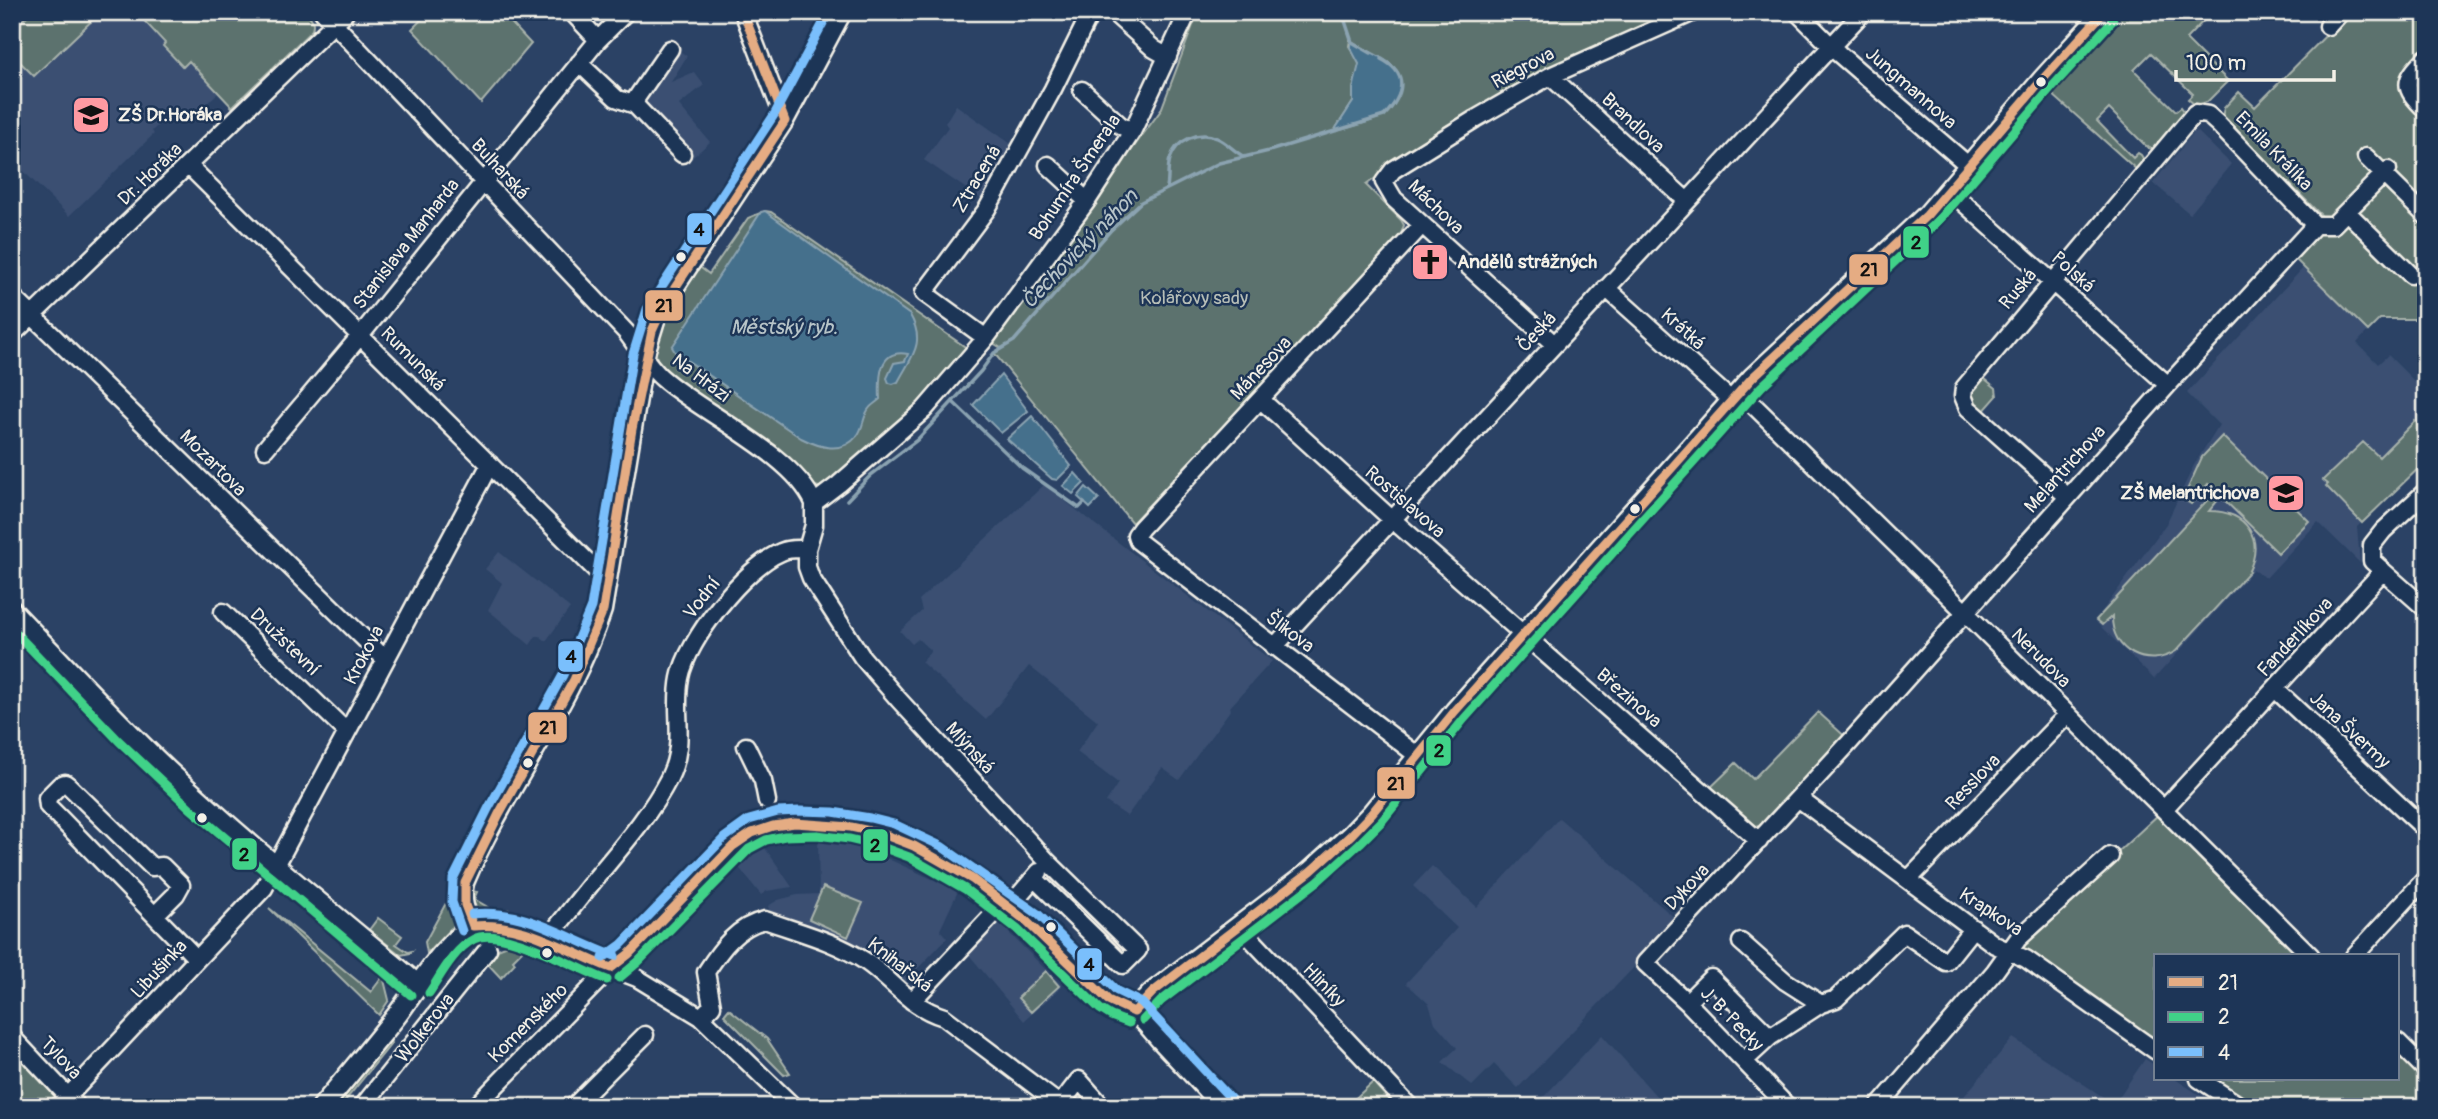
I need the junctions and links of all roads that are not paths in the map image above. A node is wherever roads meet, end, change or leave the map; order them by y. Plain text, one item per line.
1 (346, 12) edge
2 (572, 12) edge
3 (626, 12) edge
4 (743, 12) edge
5 (842, 12) edge
6 (1091, 12) edge
7 (1188, 12) edge
8 (1694, 12) edge
9 (1797, 12) edge
10 (1863, 12) edge
11 (2104, 12) edge
12 (2341, 12) edge
13 (1116, 15) dead end
14 (328, 18) edge
15 (2328, 26) dead end
16 (598, 40) junction
17 (1831, 46) junction
18 (670, 49) dead end
19 (1168, 57) junction
20 (2426, 58) edge
21 (579, 63) junction
22 (1550, 76) junction
23 (1082, 90) dead end
24 (635, 106) junction
25 (2426, 110) edge
26 (785, 121) junction
27 (1132, 132) junction
28 (682, 154) dead end
29 (2367, 158) dead end
30 (1048, 165) dead end
31 (189, 166) junction
32 (1969, 166) junction
33 (2386, 172) junction
34 (2142, 174) joint
35 (483, 181) junction
36 (1384, 182) joint
37 (1950, 190) junction
38 (1087, 201) junction
39 (1686, 201) junction
40 (2347, 212) junction
41 (2426, 216) edge
42 (1422, 225) junction
43 (2315, 225) junction
44 (2412, 275) dead end
45 (2052, 281) junction
46 (1606, 288) junction
47 (12, 296) edge
48 (33, 314) junction
49 (12, 335) edge
50 (360, 335) junction
51 (986, 338) junction
52 (1554, 344) junction
53 (645, 356) junction
54 (2168, 385) junction
55 (1736, 396) junction
56 (1261, 400) junction
57 (265, 449) dead end
58 (490, 464) junction
59 (2426, 491) edge
60 (2068, 498) junction
61 (814, 503) junction
62 (1393, 520) junction
63 (1138, 541) joint
64 (807, 549) junction
65 (2384, 572) junction
66 (608, 582) junction
67 (2426, 609) edge
68 (12, 611) edge
69 (223, 612) dead end
70 (1965, 612) junction
71 (1524, 634) junction
72 (1274, 647) junction
73 (385, 659) junction
74 (2275, 689) junction
75 (2068, 714) junction
76 (346, 732) junction
77 (746, 746) dead end
78 (1418, 756) junction
79 (1802, 801) junction
80 (2164, 809) junction
81 (770, 813) junction
82 (2426, 830) edge
83 (1759, 841) junction
84 (2110, 856) dead end
85 (1048, 862) junction
86 (275, 865) junction
87 (1034, 878) junction
88 (2426, 878) edge
89 (1909, 880) junction
90 (1007, 905) junction
91 (155, 915) junction
92 (473, 926) junction
93 (1240, 927) junction
94 (1972, 928) junction
95 (547, 939) junction
96 (1741, 942) dead end
97 (488, 949) dead end
98 (2008, 951) junction
99 (2309, 954) edge
100 (2356, 954) edge
101 (197, 959) junction
102 (1645, 963) joint
103 (611, 968) junction
104 (419, 986) junction
105 (912, 1001) junction
106 (1686, 1002) junction
107 (1821, 1004) junction
108 (706, 1012) junction
109 (1134, 1012) junction
110 (645, 1035) dead end
111 (12, 1037) edge
112 (1770, 1037) junction
113 (2400, 1044) edge
114 (2154, 1050) edge
115 (1744, 1061) junction
116 (2426, 1070) edge
117 (2201, 1080) edge
118 (68, 1103) edge
119 (482, 1104) edge
120 (1058, 1105) edge
121 (322, 1107) edge
122 (362, 1107) edge
123 (573, 1107) edge
124 (794, 1107) edge
125 (1103, 1107) edge
126 (1222, 1107) edge
127 (1410, 1107) edge
128 (1788, 1107) edge
129 (1878, 1107) edge
130 (2242, 1107) edge

1 - 14 street, Dr. Horáka
2 - 16 street
3 - 16 street, Stanislava Manharda
4 - 26 street
5 - 26 street, Na Hrázi
6 - 51 street, Ztracená
7 - 19 street, Bohumíra Šmerala
8 - 22 street, Riegrova
9 - 17 street, Jungmannova
10 - 17 street, Česká
11 - 32 main road
12 - 15 street
13 - 19 street
14 - 31 street, Dr. Horáka
14 - 35 street, Bulharská
16 - 21 street, Stanislava Manharda
17 - 32 street, Jungmannova
17 - 39 street, Česká
18 - 24 street
19 - 27 street, Bohumíra Šmerala
20 - 25 street
21 - 24 street
21 - 35 street, Stanislava Manharda
22 - 36 street, Riegrova
22 - 39 street, Brandlova
23 - 27 street
24 - 28 street
26 - 53 street, Na Hrázi
27 - 38 street, Bohumíra Šmerala
29 - 33 street
30 - 38 street
31 - 48 street, Dr. Horáka
31 - 50 street, Rumunská
32 - 37 main road
33 - 40 street
33 - 41 street
34 - 43 street, Emila Králíka
34 - 45 street, Ruská
35 - 50 street, Stanislava Manharda
35 - 53 street, Bulharská
36 - 42 street, Máchova
37 - 45 street, Polská
37 - 55 main road
38 - 51 street, Bohumíra Šmerala
39 - 46 street, Česká
40 - 43 street
40 - 44 street
42 - 52 street, Máchova
42 - 56 street, Mánesova
43 - 54 street, Melantrichova
45 - 54 street, Polská
45 - 60 street, Ruská
46 - 52 street, Česká
46 - 55 street, Krátká
47 - 48 street, Mozartova
48 - 49 street, Dr. Horáka
48 - 73 street, Mozartova
50 - 57 street, Stanislava Manharda
50 - 58 street, Rumunská
51 - 61 street, Bohumíra Šmerala
52 - 62 street, Česká
53 - 61 street, Na Hrázi
53 - 66 street
54 - 60 street, Melantrichova
55 - 70 street, Nerudova
55 - 71 main road
56 - 62 street, Rostislavova
56 - 63 street, Mánesova
58 - 66 street, Rumunská
58 - 73 street, Krokova
59 - 65 street
60 - 70 street, Melantrichova
61 - 64 street
62 - 71 street, Rostislavova
62 - 72 street, Česká
63 - 72 street, Šlikova
64 - 85 street, Mlýnská
64 - 95 street, Vodní
65 - 67 street
65 - 74 street, Fanderlíkova
66 - 92 street
68 - 86 main road
69 - 76 street, Družstevní
70 - 75 street, Nerudova
70 - 79 street, Melantrichova
71 - 78 main road
71 - 83 street, Březinova
72 - 78 street, Šlikova
73 - 76 street, Krokova
74 - 80 street, Fanderlíkova
74 - 82 street, Jana Švermy
75 - 80 street, Nerudova
75 - 89 street, Resslova
76 - 86 street, Krokova
77 - 81 street
78 - 93 main road
79 - 83 street, Dykova
79 - 89 street, Krapkova
80 - 99 street, Nerudova
81 - 90 main road
81 - 103 main road
83 - 102 street, Dykova
84 - 98 street
85 - 87 street
85 - 87 street, Mlýnská
86 - 101 street, Libušinka
86 - 104 main road
87 - 90 street
88 - 100 street
89 - 94 street, Krapkova
90 - 105 street
90 - 109 main road
91 - 91 street
91 - 101 street
92 - 95 main road
92 - 104 main road, Wolkerova
93 - 109 main road
93 - 127 street, Hliníky
94 - 98 street, Krapkova
94 - 107 street
95 - 103 main road
96 - 107 street
97 - 122 street, Wolkerova
98 - 114 street, Krapkova
98 - 129 street
101 - 118 street, Libušinka
102 - 106 street, J. B. Pecky
103 - 108 street
103 - 119 street, Komenského
104 - 121 main road, Wolkerova
105 - 108 street, Knihařská
105 - 120 street, Knihařská
106 - 112 street
106 - 115 street, J. B. Pecky
107 - 112 street
108 - 124 street
109 - 126 main road
110 - 123 street
111 - 118 street, Tylova
112 - 115 street
113 - 116 street
115 - 128 street, J. B. Pecky
117 - 130 street
120 - 125 street

